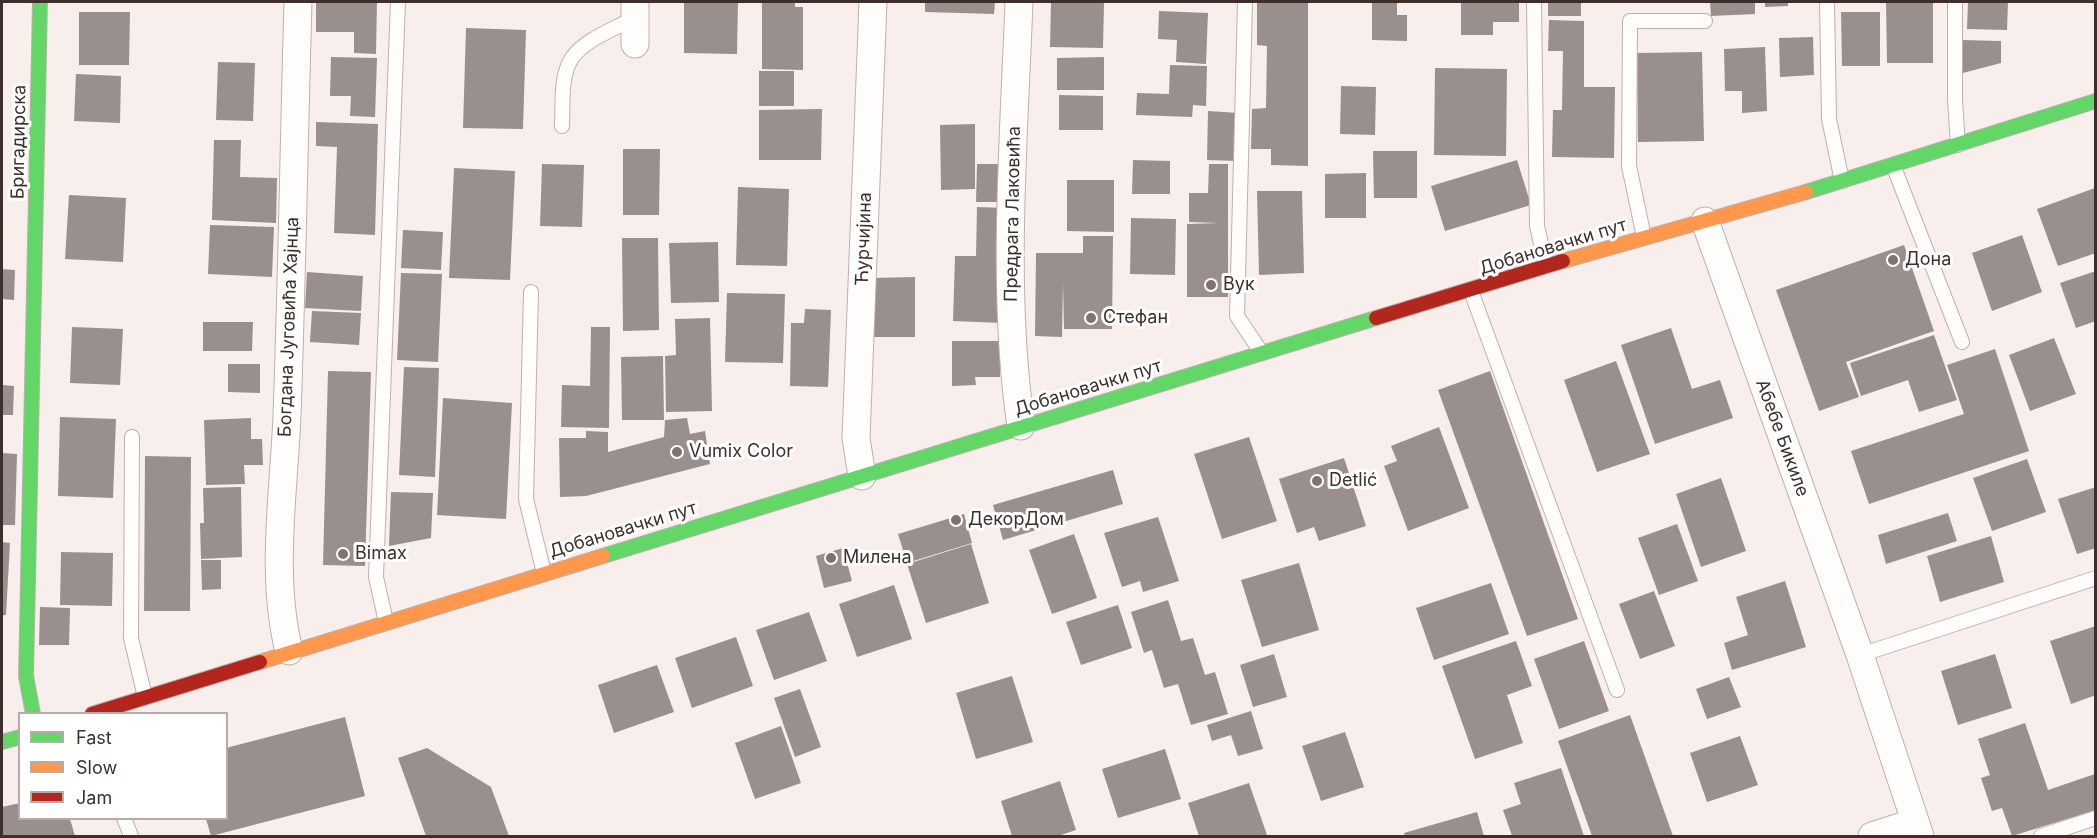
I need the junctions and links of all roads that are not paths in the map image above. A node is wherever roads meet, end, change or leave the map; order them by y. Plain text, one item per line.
1 (40, 2) edge
2 (298, 2) edge
3 (398, 2) edge
4 (873, 2) edge
5 (1019, 2) edge
6 (1245, 2) edge
7 (1534, 2) edge
8 (1827, 2) edge
9 (1955, 2) edge
10 (635, 21) edge
11 (1704, 21) dead end
12 (2093, 102) edge
13 (2096, 117) edge
14 (562, 126) dead end
15 (1958, 145) junction
16 (1893, 165) junction
17 (1842, 181) junction
18 (1705, 221) junction
19 (1644, 237) junction
20 (1546, 266) junction
21 (1471, 291) junction
22 (531, 292) dead end
23 (1962, 342) dead end
24 (1262, 353) junction
25 (1021, 426) junction
26 (132, 437) dead end
27 (862, 476) junction
28 (544, 573) junction
29 (2096, 578) edge
30 (386, 622) junction
31 (289, 651) junction
32 (1860, 655) junction
33 (1617, 690) dead end
34 (145, 697) junction
35 (33, 712) edge
36 (98, 712) edge
37 (18, 738) edge
38 (2, 742) edge
39 (2096, 818) edge
40 (124, 820) edge
41 (1918, 829) edge
42 (131, 837) edge
43 (1872, 837) edge
44 (2041, 837) edge

1 - 35 street, Бригадирска
2 - 31 street, Богдана Југовића Хајнца
3 - 30 lane
4 - 27 street, Ћурчијина
5 - 25 street, Предрага Лаковића
6 - 24 lane
7 - 20 lane
8 - 17 lane
9 - 15 lane
10 - 14 lane
11 - 19 lane
12 - 13 lane
12 - 15 street, Добановачки пут
15 - 16 street, Добановачки пут
16 - 17 street, Добановачки пут
16 - 23 lane
17 - 18 street, Добановачки пут
18 - 19 street, Добановачки пут
18 - 32 street, Абебе Бикиле
19 - 20 street, Добановачки пут
20 - 21 street, Добановачки пут
21 - 24 street, Добановачки пут
21 - 33 lane
22 - 28 lane
24 - 25 street, Добановачки пут
25 - 27 street, Добановачки пут
26 - 34 lane
27 - 28 street, Добановачки пут
28 - 30 street, Добановачки пут
29 - 32 lane
30 - 31 street, Добановачки пут
31 - 34 street, Добановачки пут
32 - 41 street, Абебе Бикиле
34 - 36 street, Добановачки пут
37 - 38 street
39 - 44 lane
40 - 42 lane
41 - 43 street

